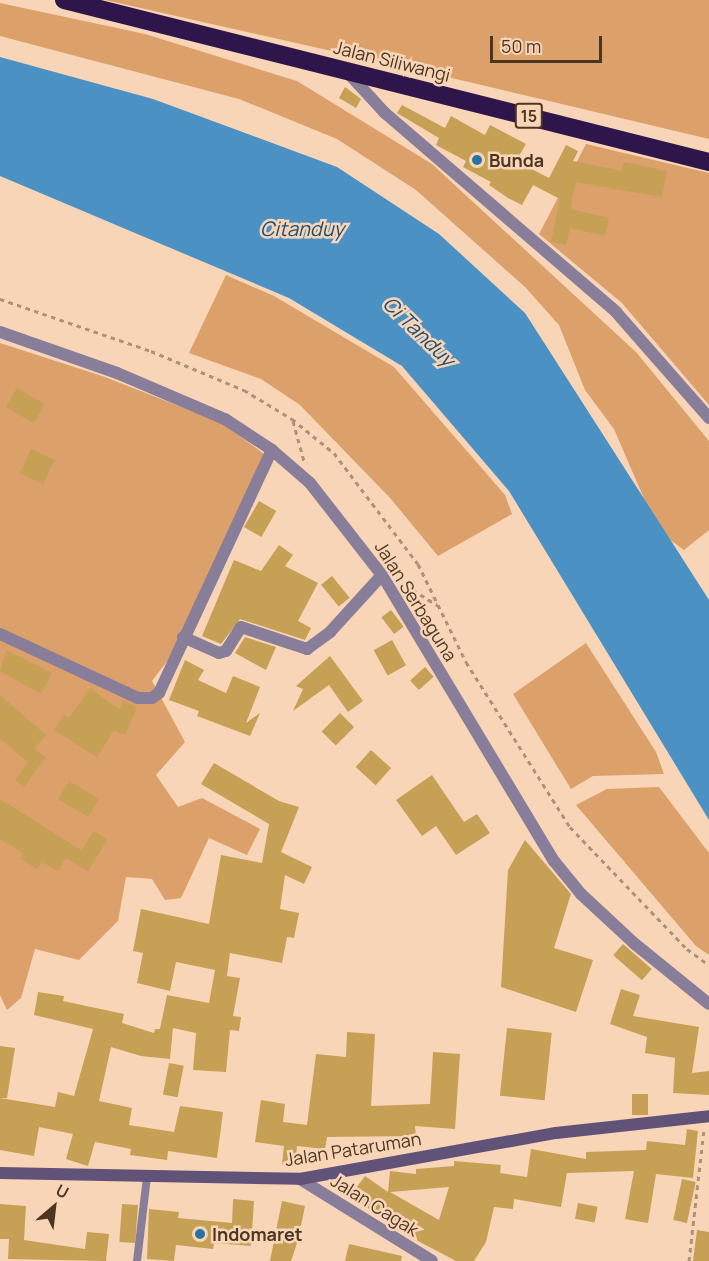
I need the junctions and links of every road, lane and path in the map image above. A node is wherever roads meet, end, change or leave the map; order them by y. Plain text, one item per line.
1 (64, 0) edge
2 (349, 74) junction
3 (709, 162) edge
4 (0, 332) edge
5 (709, 418) edge
6 (292, 419) dead end
7 (272, 450) junction
8 (310, 483) junction
9 (380, 572) junction
10 (438, 606) dead end
11 (0, 634) edge
12 (183, 637) junction
13 (709, 1004) edge
14 (707, 1117) edge
15 (0, 1173) edge
16 (147, 1177) junction
17 (300, 1179) junction
18 (137, 1261) edge
19 (432, 1261) edge
20 (689, 1261) edge

1 - 2 highway, Jalan Siliwangi / 15
2 - 3 highway, Jalan Siliwangi / 15
2 - 5 street
4 - 7 street, Jalan Serbaguna
6 - 8 path
7 - 8 street, Jalan Serbaguna
7 - 12 street
8 - 9 street, Jalan Serbaguna
9 - 10 path
9 - 12 street
9 - 13 street, Jalan Serbaguna
11 - 12 street
14 - 17 street, Jalan Pataruman
14 - 20 path
15 - 16 street, Jalan Pataruman
16 - 17 street, Jalan Pataruman
16 - 18 lane
17 - 19 street, Jalan Cagak

